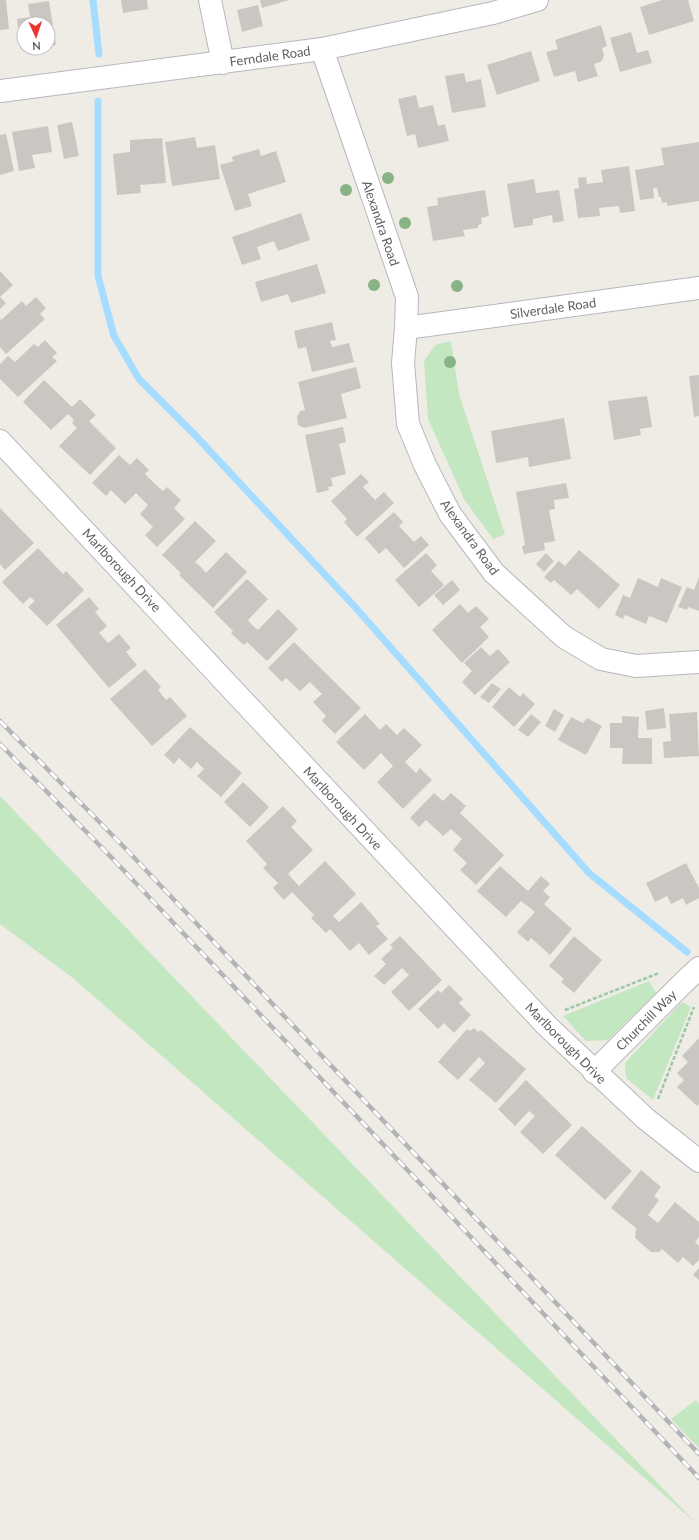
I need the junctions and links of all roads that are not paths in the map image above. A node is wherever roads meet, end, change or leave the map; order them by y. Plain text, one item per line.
1 (210, 0) edge
2 (537, 0) edge
3 (322, 49) junction
4 (223, 63) junction
5 (0, 91) edge
6 (699, 288) edge
7 (406, 328) junction
8 (0, 440) edge
9 (699, 662) edge
10 (699, 968) edge
11 (594, 1072) junction
12 (699, 1161) edge

1 - 4 street
2 - 3 street, Ferndale Road
3 - 4 street, Ferndale Road
3 - 7 street, Alexandra Road
4 - 5 street, Ferndale Road
6 - 7 street, Silverdale Road
7 - 9 street, Alexandra Road
8 - 11 street, Marlborough Drive
10 - 11 street, Churchill Way
11 - 12 street, Marlborough Drive

